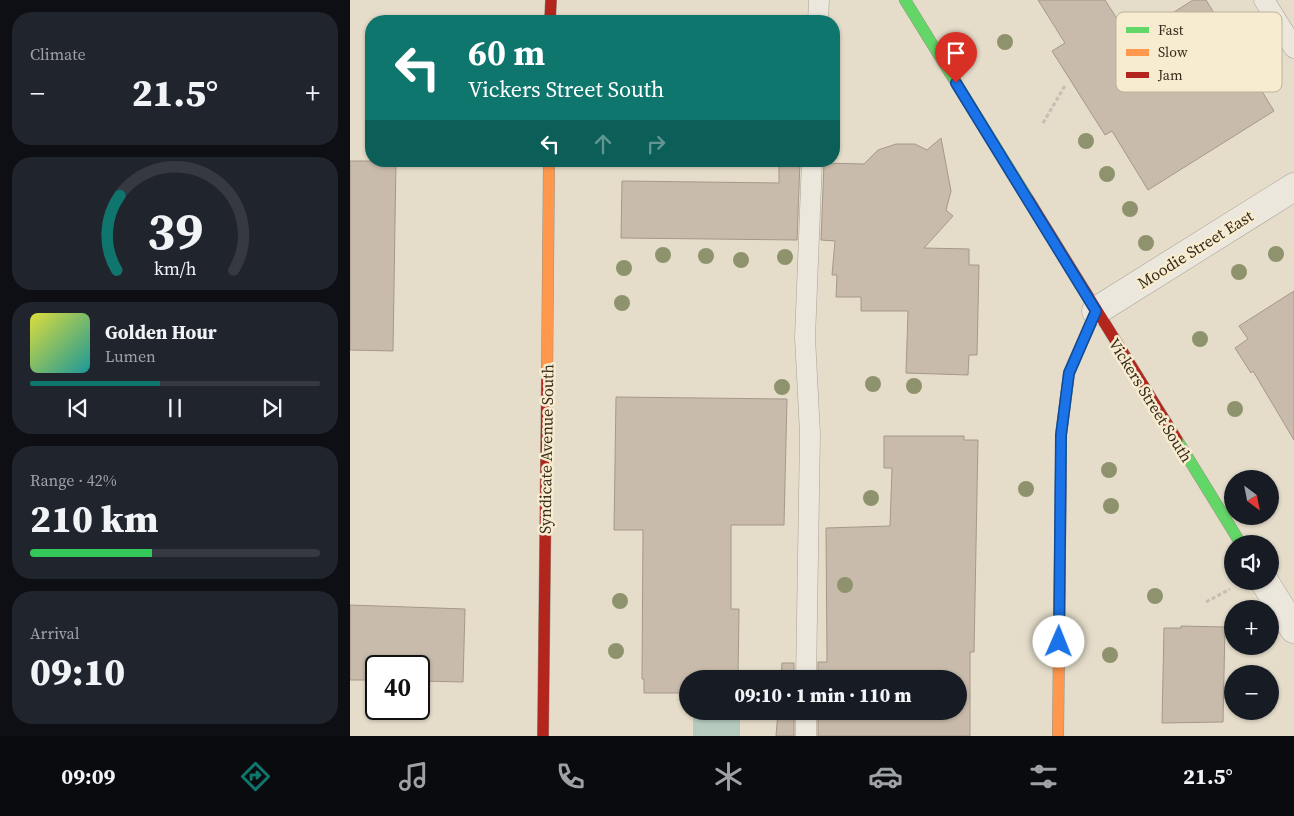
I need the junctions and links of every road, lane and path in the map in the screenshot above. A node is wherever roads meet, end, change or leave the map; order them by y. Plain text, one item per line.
1 (551, 0) edge
2 (819, 0) edge
3 (905, 0) edge
4 (1264, 0) edge
5 (1272, 12) edge
6 (550, 15) edge
7 (818, 15) edge
8 (1282, 29) edge
9 (1294, 48) edge
10 (1066, 84) dead end
11 (1043, 124) dead end
12 (549, 167) edge
13 (812, 167) edge
14 (1294, 187) edge
15 (1096, 311) junction
16 (1235, 535) edge
17 (1228, 590) edge
18 (1270, 590) edge
19 (1206, 602) dead end
20 (1294, 629) edge
21 (806, 670) edge
22 (806, 720) edge
23 (543, 736) edge
24 (806, 736) edge
25 (1058, 736) edge

1 - 6 street
2 - 7 lane
3 - 15 street, Vickers Street South
4 - 5 lane
8 - 9 lane
10 - 11 path
12 - 23 street, Syndicate Avenue South
13 - 21 lane
14 - 15 street, Moodie Street East
15 - 16 street, Vickers Street South
15 - 25 street
17 - 19 path
18 - 20 street
22 - 24 lane

